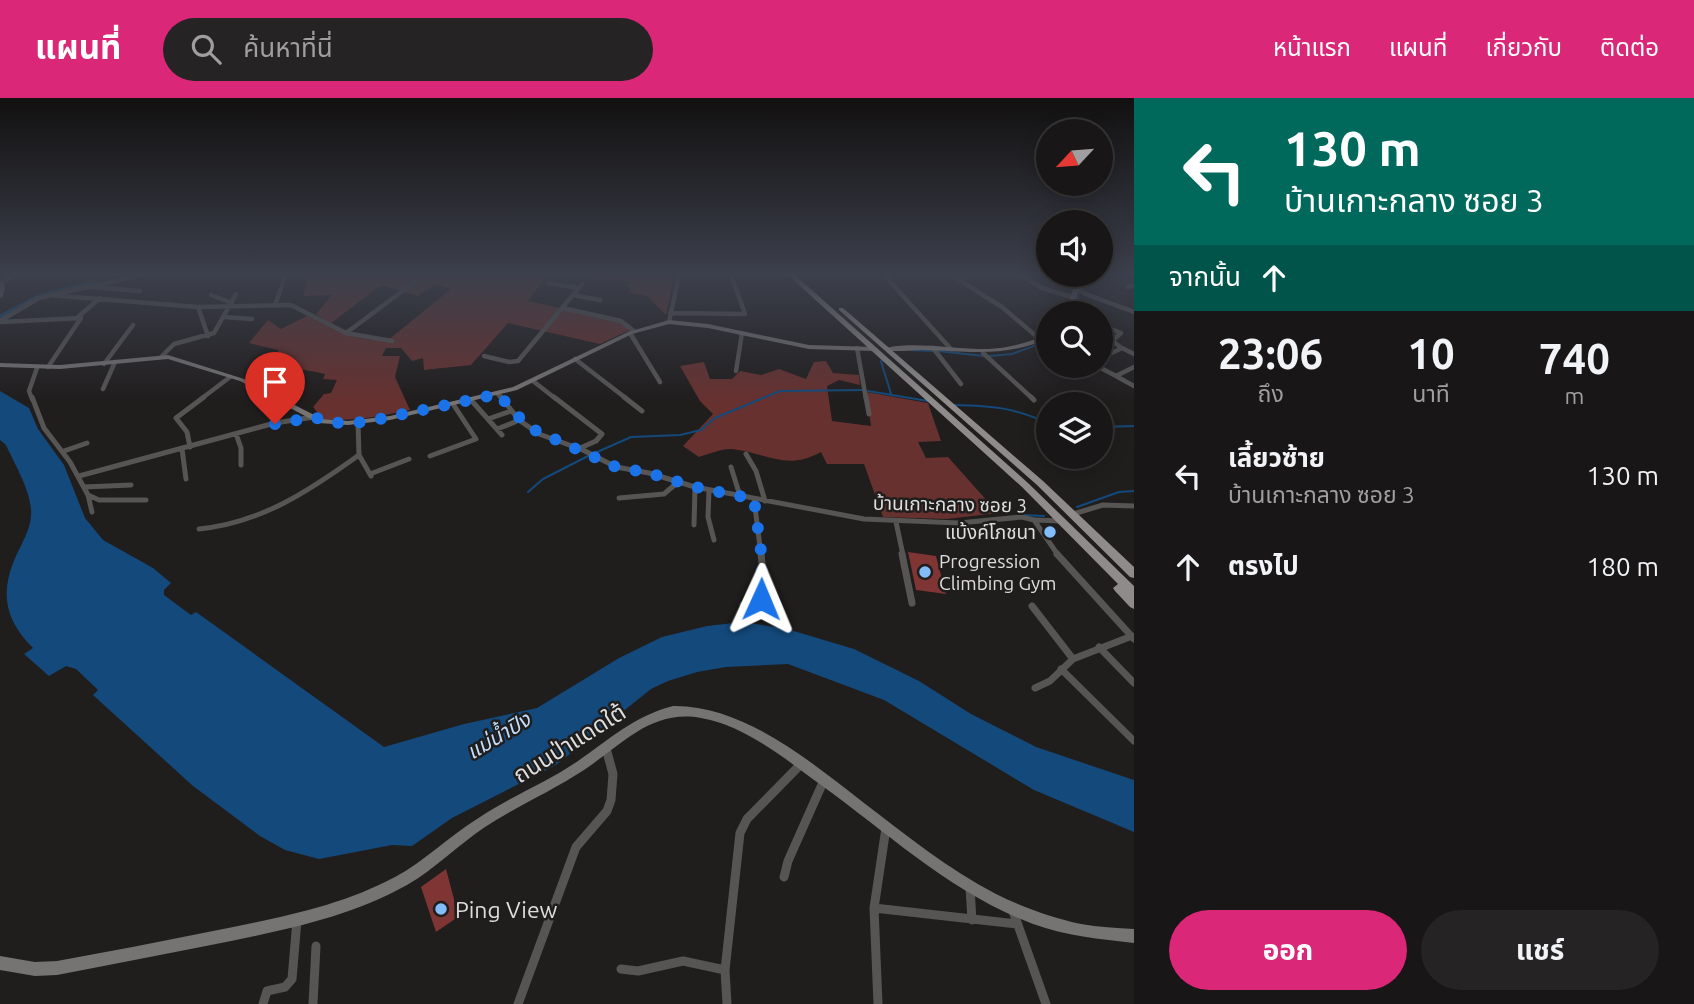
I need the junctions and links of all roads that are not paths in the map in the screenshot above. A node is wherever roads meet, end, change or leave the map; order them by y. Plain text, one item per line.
1 (202, 317) edge
2 (224, 317) edge
3 (228, 317) edge
4 (317, 317) edge
5 (366, 317) edge
6 (555, 317) edge
7 (604, 317) edge
8 (670, 317) edge
9 (839, 317) edge
10 (851, 317) edge
11 (922, 317) edge
12 (1016, 317) edge
13 (79, 318) joint
14 (252, 319) dead end
15 (0, 321) edge
16 (669, 322) junction
17 (133, 325) dead end
18 (1113, 330) edge
19 (632, 332) junction
20 (1036, 332) edge
21 (345, 333) junction
22 (742, 333) junction
23 (208, 336) junction
24 (1113, 340) edge
25 (392, 341) dead end
26 (1036, 342) edge
27 (1113, 342) edge
28 (857, 348) junction
29 (933, 348) junction
30 (1122, 348) junction
31 (875, 349) junction
32 (887, 349) junction
33 (951, 349) junction
34 (1113, 352) edge
35 (1134, 354) edge
36 (984, 355) junction
37 (162, 356) junction
38 (484, 356) dead end
39 (575, 359) junction
40 (115, 362) junction
41 (104, 364) junction
42 (0, 365) edge
43 (47, 367) junction
44 (1134, 367) edge
45 (37, 368) junction
46 (736, 371) dead end
47 (1113, 374) edge
48 (1116, 376) junction
49 (230, 377) junction
50 (533, 381) junction
51 (660, 382) dead end
52 (961, 384) dead end
53 (1134, 386) edge
54 (103, 389) dead end
55 (498, 394) junction
56 (471, 400) junction
57 (1034, 400) dead end
58 (453, 404) junction
59 (944, 404) junction
60 (511, 411) junction
61 (642, 411) dead end
62 (305, 412) junction
63 (869, 414) dead end
64 (314, 417) junction
65 (488, 419) junction
66 (295, 420) junction
67 (515, 422) dead end
68 (358, 423) junction
69 (496, 429) junction
70 (236, 434) junction
71 (502, 435) dead end
72 (87, 443) dead end
73 (190, 447) junction
74 (182, 449) junction
75 (578, 449) junction
76 (64, 451) junction
77 (746, 454) dead end
78 (359, 456) junction
79 (430, 456) dead end
80 (409, 459) dead end
81 (241, 465) dead end
82 (731, 467) dead end
83 (79, 476) junction
84 (186, 479) dead end
85 (678, 482) junction
86 (131, 485) dead end
87 (84, 487) junction
88 (695, 487) junction
89 (709, 490) junction
90 (88, 495) junction
91 (740, 496) junction
92 (619, 498) dead end
93 (754, 499) junction
94 (146, 500) dead end
95 (765, 501) junction
96 (1134, 506) edge
97 (92, 512) dead end
98 (1073, 514) junction
99 (1035, 520) junction
100 (1062, 521) junction
101 (896, 522) junction
102 (694, 525) dead end
103 (199, 529) dead end
104 (1090, 531) junction
105 (1076, 535) junction
106 (714, 540) dead end
107 (1134, 564) edge
108 (1134, 574) edge
109 (1134, 593) edge
110 (912, 603) dead end
111 (1134, 604) edge
112 (743, 605) dead end
113 (1032, 606) dead end
114 (1133, 637) edge
115 (1099, 647) junction
116 (1073, 659) junction
117 (1061, 668) junction
118 (1134, 683) edge
119 (1035, 688) dead end
120 (1134, 741) edge
121 (605, 749) junction
122 (801, 764) junction
123 (824, 780) junction
124 (886, 828) junction
125 (784, 877) dead end
126 (970, 888) junction
127 (874, 908) junction
128 (1015, 918) junction
129 (297, 920) junction
130 (972, 920) junction
131 (1134, 936) edge
132 (316, 946) dead end
133 (0, 965) edge
134 (621, 969) dead end
135 (725, 970) junction
136 (263, 1004) edge
137 (313, 1004) edge
138 (518, 1004) edge
139 (727, 1004) edge
140 (878, 1004) edge
141 (1046, 1004) edge

1 - 23 street
2 - 23 street
3 - 14 street
4 - 21 street
5 - 21 street
6 - 38 street
7 - 19 street
8 - 16 street
9 - 31 main road
10 - 32 main road
11 - 33 street
12 - 20 street
13 - 15 street
13 - 43 street
16 - 19 street
16 - 22 street
17 - 41 street
18 - 24 street
19 - 39 street
19 - 51 street
21 - 25 street
22 - 28 street
22 - 46 street
23 - 37 street
26 - 36 street
27 - 30 street
28 - 31 street
28 - 63 street
29 - 32 street
29 - 33 street
29 - 52 street
30 - 34 street
30 - 35 street
31 - 59 main road
32 - 59 main road
33 - 36 street
36 - 57 street
37 - 40 street
37 - 49 street
39 - 50 street
39 - 61 street
40 - 41 street
40 - 54 street
41 - 43 street
42 - 45 street
43 - 45 street
44 - 48 street
45 - 76 street
47 - 48 street
48 - 53 street
49 - 62 street
49 - 73 street
50 - 55 street
50 - 75 street
55 - 56 street
55 - 60 street, บ้านเกาะกลาง ซอย 3
56 - 58 street
56 - 65 street
58 - 68 street
58 - 79 street
59 - 98 main road
59 - 100 main road
60 - 65 street
60 - 75 street, บ้านเกาะกลาง ซอย 3
62 - 64 street
62 - 66 street
64 - 66 street
64 - 68 street
65 - 69 street
66 - 70 street
67 - 69 street
68 - 78 street
69 - 71 street
70 - 73 street
70 - 81 street
72 - 76 street
73 - 74 street
74 - 83 street
74 - 84 street
75 - 85 street, บ้านเกาะกลาง ซอย 3
76 - 83 street
77 - 95 street
78 - 80 street
78 - 103 street
82 - 91 street
83 - 87 street
85 - 88 street, บ้านเกาะกลาง ซอย 3
85 - 92 street
86 - 87 street
87 - 90 street
88 - 89 street, บ้านเกาะกลาง ซอย 3
88 - 102 street
89 - 91 street, บ้านเกาะกลาง ซอย 3
89 - 106 street
90 - 94 street
90 - 97 street
91 - 93 street, บ้านเกาะกลาง ซอย 3
93 - 95 street, บ้านเกาะกลาง ซอย 3
93 - 112 street
95 - 101 street, บ้านเกาะกลาง ซอย 3
96 - 98 street
98 - 104 main road
99 - 100 street
99 - 101 street, บ้านเกาะกลาง ซอย 3
99 - 114 street, บ้านเกาะกลาง ซอย 3
100 - 105 main road
101 - 110 street
104 - 107 main road
104 - 108 main road
105 - 109 main road
105 - 111 main road
113 - 116 street
114 - 115 street
115 - 116 street
115 - 118 street
116 - 117 street
117 - 119 street
117 - 120 street
121 - 122 street, ถนนป่าแดดใต้
121 - 129 street, ถนนป่าแดดใต้
121 - 138 street
122 - 123 street, ถนนป่าแดดใต้
122 - 135 street
123 - 124 street, ถนนป่าแดดใต้
123 - 125 street
124 - 126 street, ถนนป่าแดดใต้
124 - 127 street
126 - 128 street, ถนนป่าแดดใต้
126 - 130 street
127 - 130 street
127 - 140 street
128 - 130 street
128 - 131 street, ถนนป่าแดดใต้
128 - 141 street
129 - 133 street, ถนนป่าแดดใต้
129 - 136 street
132 - 137 street
134 - 135 street
135 - 139 street

